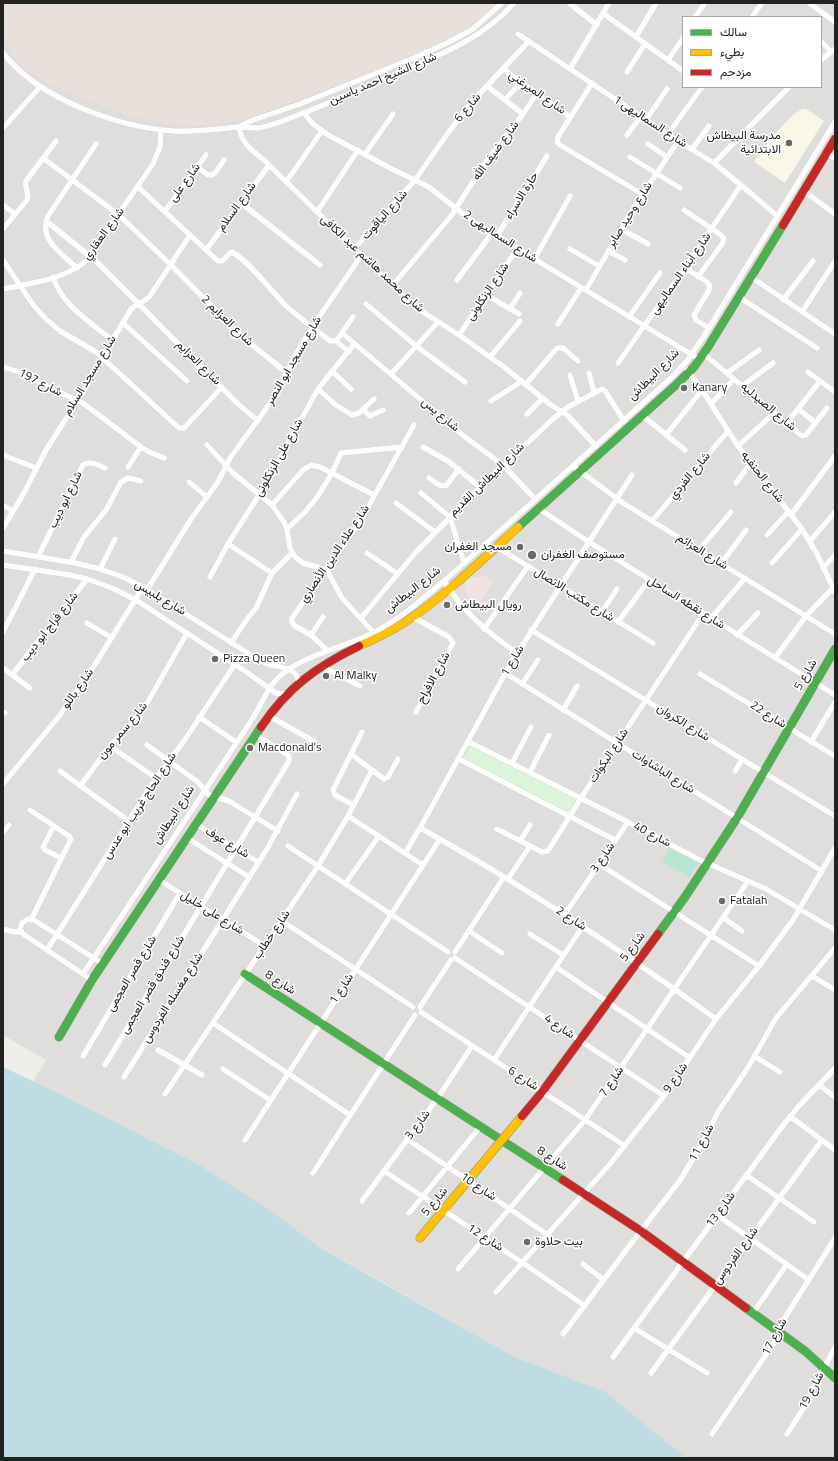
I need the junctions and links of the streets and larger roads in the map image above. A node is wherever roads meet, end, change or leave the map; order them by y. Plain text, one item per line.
1 (502, 3) edge
2 (514, 3) edge
3 (569, 3) edge
4 (609, 3) edge
5 (656, 3) edge
6 (705, 3) edge
7 (762, 3) edge
8 (809, 3) edge
9 (604, 14) junction
10 (696, 16) edge
11 (753, 16) edge
12 (835, 22) edge
13 (597, 25) junction
14 (518, 34) dead end
15 (636, 37) junction
16 (682, 39) edge
17 (529, 41) junction
18 (822, 43) edge
19 (645, 44) junction
20 (833, 51) edge
21 (3, 53) edge
22 (822, 59) edge
23 (668, 60) junction
24 (503, 69) junction
25 (570, 69) junction
26 (682, 70) edge
27 (627, 72) dead end
28 (521, 82) junction
29 (592, 83) junction
30 (487, 86) junction
31 (40, 87) junction
32 (701, 88) edge
33 (787, 88) edge
34 (667, 89) dead end
35 (537, 93) junction
36 (505, 100) junction
37 (304, 113) junction
38 (393, 114) dead end
39 (523, 114) junction
40 (570, 117) junction
41 (643, 118) junction
42 (835, 122) edge
43 (709, 126) dead end
44 (239, 127) junction
45 (3, 128) edge
46 (161, 130) junction
47 (322, 131) junction
48 (668, 134) junction
49 (627, 135) dead end
50 (835, 139) edge
51 (678, 141) junction
52 (56, 142) dead end
53 (96, 144) dead end
54 (648, 144) dead end
55 (692, 149) junction
56 (358, 150) junction
57 (826, 153) junction
58 (206, 154) dead end
59 (366, 154) junction
60 (547, 156) dead end
61 (630, 157) dead end
62 (667, 157) junction
63 (44, 158) junction
64 (835, 158) edge
65 (224, 160) dead end
66 (714, 163) junction
67 (269, 165) junction
68 (197, 167) junction
69 (656, 173) junction
70 (73, 180) junction
71 (416, 180) junction
72 (286, 182) junction
73 (741, 184) junction
74 (138, 187) junction
75 (680, 188) dead end
76 (804, 191) junction
77 (642, 194) junction
78 (570, 196) dead end
79 (241, 203) junction
80 (3, 205) edge
81 (457, 209) junction
82 (684, 210) dead end
83 (165, 211) junction
84 (317, 212) junction
85 (15, 214) junction
86 (835, 214) edge
87 (119, 215) junction
88 (777, 216) junction
89 (46, 221) junction
90 (3, 229) edge
91 (621, 229) junction
92 (712, 229) junction
93 (190, 235) junction
94 (494, 235) junction
95 (648, 244) dead end
96 (354, 249) junction
97 (517, 249) junction
98 (570, 249) dead end
99 (206, 250) junction
100 (608, 251) junction
101 (91, 256) junction
102 (361, 256) junction
103 (3, 260) edge
104 (534, 260) junction
105 (625, 260) dead end
106 (813, 261) dead end
107 (835, 261) edge
108 (171, 265) junction
109 (320, 265) dead end
110 (599, 266) junction
111 (747, 266) junction
112 (78, 268) junction
113 (685, 268) junction
114 (660, 273) dead end
115 (753, 274) junction
116 (698, 276) junction
117 (53, 277) junction
118 (457, 280) dead end
119 (20, 285) junction
120 (392, 286) junction
121 (3, 289) edge
122 (584, 289) junction
123 (520, 292) dead end
124 (486, 295) junction
125 (739, 297) junction
126 (783, 300) junction
127 (140, 304) junction
128 (366, 304) dead end
129 (510, 309) junction
130 (802, 312) junction
131 (520, 314) dead end
132 (353, 317) dead end
133 (629, 317) junction
134 (520, 321) dead end
135 (438, 322) junction
136 (122, 323) junction
137 (558, 324) dead end
138 (645, 326) junction
139 (312, 327) junction
140 (709, 328) junction
141 (342, 333) junction
142 (835, 334) edge
143 (459, 335) junction
144 (112, 340) junction
145 (336, 341) junction
146 (354, 344) junction
147 (416, 346) junction
148 (817, 348) dead end
149 (759, 350) dead end
150 (349, 352) junction
151 (692, 354) junction
152 (702, 356) junction
153 (490, 357) junction
154 (102, 358) junction
155 (578, 361) dead end
156 (618, 363) dead end
157 (773, 363) dead end
158 (683, 365) junction
159 (3, 367) edge
160 (332, 371) junction
161 (689, 372) junction
162 (808, 372) dead end
163 (287, 373) junction
164 (589, 373) dead end
165 (727, 373) junction
166 (391, 374) junction
167 (570, 375) dead end
168 (734, 379) junction
169 (187, 381) dead end
170 (820, 381) junction
171 (465, 382) dead end
172 (524, 383) junction
173 (742, 386) junction
174 (222, 387) junction
175 (318, 389) junction
176 (351, 389) dead end
177 (702, 390) junction
178 (594, 392) junction
179 (835, 392) edge
180 (543, 398) junction
181 (374, 399) dead end
182 (77, 400) junction
183 (491, 401) dead end
184 (578, 401) junction
185 (711, 404) junction
186 (827, 408) dead end
187 (363, 409) junction
188 (798, 409) junction
189 (383, 410) dead end
190 (562, 411) junction
191 (774, 413) junction
192 (526, 414) dead end
193 (643, 416) junction
194 (258, 421) junction
195 (624, 421) junction
196 (787, 423) junction
197 (816, 423) junction
198 (414, 425) dead end
199 (728, 431) junction
200 (666, 435) junction
201 (208, 445) dead end
202 (596, 446) junction
203 (738, 446) junction
204 (141, 447) junction
205 (402, 447) junction
206 (423, 447) dead end
207 (685, 450) dead end
208 (3, 455) edge
209 (835, 456) edge
210 (164, 458) dead end
211 (751, 463) junction
212 (226, 465) junction
213 (502, 465) junction
214 (573, 466) junction
215 (128, 467) dead end
216 (36, 468) junction
217 (105, 468) dead end
218 (459, 469) junction
219 (580, 471) junction
220 (332, 473) junction
221 (632, 476) dead end
222 (429, 478) dead end
223 (141, 481) dead end
224 (189, 482) dead end
225 (736, 483) dead end
226 (480, 486) junction
227 (421, 493) dead end
228 (260, 494) junction
229 (374, 495) junction
230 (207, 497) junction
231 (535, 499) junction
232 (617, 499) junction
233 (396, 503) dead end
234 (3, 505) edge
235 (272, 505) junction
236 (538, 508) junction
237 (13, 511) junction
238 (731, 512) dead end
239 (835, 512) edge
240 (790, 513) junction
241 (450, 517) junction
242 (652, 521) junction
243 (3, 528) edge
244 (287, 529) junction
245 (802, 529) junction
246 (746, 530) dead end
247 (435, 532) junction
248 (767, 536) dead end
249 (116, 539) dead end
250 (810, 541) junction
251 (589, 542) junction
252 (228, 544) junction
253 (495, 546) junction
254 (699, 550) junction
255 (3, 552) edge
256 (292, 552) junction
257 (367, 553) dead end
258 (835, 555) edge
259 (38, 557) junction
260 (71, 562) junction
261 (464, 563) junction
262 (772, 563) dead end
263 (722, 564) junction
264 (3, 565) edge
265 (528, 566) junction
266 (824, 568) junction
267 (36, 569) junction
268 (100, 569) junction
269 (326, 570) junction
270 (272, 573) junction
271 (398, 574) junction
272 (210, 577) dead end
273 (745, 578) junction
274 (88, 579) junction
275 (649, 580) junction
276 (444, 581) junction
277 (560, 586) junction
278 (145, 588) junction
279 (449, 589) junction
280 (617, 589) dead end
281 (834, 590) edge
282 (136, 600) junction
283 (602, 612) junction
284 (758, 613) dead end
285 (703, 614) junction
286 (806, 616) junction
287 (323, 617) dead end
288 (414, 617) junction
289 (361, 618) junction
290 (711, 618) junction
291 (618, 622) junction
292 (86, 623) dead end
293 (484, 629) junction
294 (531, 630) junction
295 (3, 632) edge
296 (187, 633) junction
297 (835, 634) edge
298 (311, 635) junction
299 (376, 635) junction
300 (737, 635) junction
301 (112, 638) junction
302 (231, 643) junction
303 (653, 643) dead end
304 (835, 649) edge
305 (328, 651) junction
306 (517, 653) junction
307 (774, 658) junction
308 (538, 660) dead end
309 (234, 664) junction
310 (321, 666) junction
311 (3, 668) edge
312 (289, 669) junction
313 (505, 673) junction
314 (700, 674) dead end
315 (12, 675) junction
316 (299, 683) junction
317 (816, 683) junction
318 (522, 684) junction
319 (360, 686) dead end
320 (577, 686) dead end
321 (30, 688) dead end
322 (270, 688) junction
323 (287, 694) junction
324 (835, 695) edge
325 (646, 700) junction
326 (835, 702) edge
327 (563, 710) junction
328 (416, 712) dead end
329 (269, 716) junction
330 (199, 717) junction
331 (531, 727) dead end
332 (790, 728) junction
333 (362, 732) dead end
334 (256, 735) junction
335 (549, 735) dead end
336 (236, 742) junction
337 (315, 742) dead end
338 (469, 742) junction
339 (811, 742) junction
340 (617, 743) junction
341 (147, 745) dead end
342 (110, 746) junction
343 (351, 754) junction
344 (835, 756) edge
345 (398, 759) dead end
346 (459, 759) junction
347 (169, 760) junction
348 (742, 760) junction
349 (512, 763) junction
350 (372, 770) junction
351 (60, 771) dead end
352 (735, 771) dead end
353 (530, 772) junction
354 (763, 773) junction
355 (156, 778) junction
356 (3, 784) edge
357 (80, 786) junction
358 (204, 790) junction
359 (297, 794) dead end
360 (214, 796) junction
361 (581, 798) junction
362 (353, 805) junction
363 (30, 810) dead end
364 (348, 816) junction
365 (835, 816) edge
366 (255, 817) junction
367 (570, 817) junction
368 (737, 818) junction
369 (129, 821) junction
370 (628, 822) junction
371 (196, 824) junction
372 (9, 825) dead end
373 (530, 825) dead end
374 (54, 826) junction
375 (420, 828) junction
376 (497, 829) dead end
377 (278, 831) junction
378 (3, 832) edge
379 (379, 836) junction
380 (187, 838) junction
381 (440, 839) junction
382 (615, 840) junction
383 (520, 841) junction
384 (288, 846) dead end
385 (530, 846) junction
386 (236, 848) junction
387 (835, 848) edge
388 (405, 853) junction
389 (61, 858) junction
390 (258, 862) junction
391 (226, 863) junction
392 (599, 864) junction
393 (708, 864) junction
394 (423, 865) junction
395 (318, 866) junction
396 (822, 871) junction
397 (249, 877) junction
398 (506, 878) junction
399 (159, 880) junction
400 (748, 882) junction
401 (345, 884) junction
402 (180, 893) junction
403 (200, 906) junction
404 (801, 909) junction
405 (674, 912) junction
406 (565, 914) junction
407 (391, 915) junction
408 (724, 918) junction
409 (222, 919) junction
410 (31, 920) junction
411 (282, 921) junction
412 (583, 926) junction
413 (3, 929) edge
414 (835, 930) edge
415 (469, 931) junction
416 (742, 931) dead end
417 (21, 932) junction
418 (530, 934) dead end
419 (57, 935) junction
420 (712, 936) junction
421 (265, 946) junction
422 (835, 948) edge
423 (47, 950) junction
424 (502, 953) dead end
425 (563, 955) junction
426 (833, 955) edge
427 (454, 957) junction
428 (94, 958) junction
429 (637, 962) junction
430 (103, 964) junction
431 (759, 966) junction
432 (556, 967) junction
433 (355, 969) junction
434 (83, 974) junction
435 (246, 974) junction
436 (812, 976) junction
437 (92, 980) junction
438 (675, 989) junction
439 (835, 990) edge
440 (607, 1002) junction
441 (413, 1007) junction
442 (529, 1007) junction
443 (420, 1010) junction
444 (415, 1015) junction
445 (716, 1019) junction
446 (213, 1022) junction
447 (320, 1023) junction
448 (648, 1029) junction
449 (59, 1037) dead end
450 (579, 1041) junction
451 (472, 1046) junction
452 (158, 1050) dead end
453 (83, 1056) dead end
454 (754, 1056) junction
455 (690, 1058) junction
456 (494, 1060) junction
457 (383, 1064) junction
458 (105, 1065) dead end
459 (185, 1065) junction
460 (621, 1068) junction
461 (835, 1068) edge
462 (223, 1069) dead end
463 (780, 1072) dead end
464 (288, 1073) junction
465 (202, 1075) dead end
466 (124, 1077) dead end
467 (819, 1085) junction
468 (542, 1092) junction
469 (165, 1094) dead end
470 (664, 1096) junction
471 (835, 1097) edge
472 (437, 1099) junction
473 (270, 1100) junction
474 (350, 1115) junction
475 (790, 1116) junction
476 (586, 1120) junction
477 (480, 1127) junction
478 (407, 1139) junction
479 (245, 1140) dead end
480 (822, 1140) junction
481 (502, 1141) junction
482 (625, 1146) junction
483 (835, 1150) edge
484 (448, 1166) junction
485 (544, 1168) junction
486 (384, 1171) junction
487 (313, 1173) dead end
488 (746, 1175) junction
489 (468, 1180) junction
490 (584, 1194) junction
491 (423, 1197) junction
492 (779, 1198) junction
493 (362, 1201) dead end
494 (510, 1208) junction
495 (443, 1210) junction
496 (409, 1213) dead end
497 (717, 1215) junction
498 (814, 1222) dead end
499 (641, 1231) junction
500 (548, 1235) junction
501 (420, 1238) dead end
502 (485, 1238) junction
503 (750, 1238) junction
504 (835, 1238) edge
505 (684, 1261) junction
506 (524, 1263) junction
507 (583, 1264) dead end
508 (787, 1264) junction
509 (458, 1269) dead end
510 (604, 1280) junction
511 (809, 1280) junction
512 (715, 1285) junction
513 (496, 1292) dead end
514 (585, 1306) junction
515 (753, 1313) junction
516 (634, 1328) junction
517 (778, 1332) junction
518 (563, 1334) dead end
519 (835, 1347) edge
520 (668, 1350) junction
521 (613, 1357) dead end
522 (824, 1368) junction
523 (651, 1373) dead end
524 (706, 1373) dead end
525 (835, 1378) edge
526 (712, 1434) dead end
527 (787, 1434) dead end

1 - 44 street, شارع الشيخ احمد ياسين
2 - 37 street, شارع الشيخ احمد ياسين
3 - 13 street
4 - 9 street
5 - 15 street
6 - 10 street
7 - 11 street
8 - 12 street
9 - 13 street
9 - 15 street
13 - 25 street
14 - 17 street, شارع السماليهى 1
15 - 19 street
16 - 23 street
17 - 24 street, شارع 6
17 - 25 street, شارع السماليهى 1
18 - 20 street
19 - 23 street
19 - 27 street
20 - 22 street
21 - 31 street, شارع الشيخ احمد ياسين
23 - 26 street
24 - 28 street, شارع الميرغني
24 - 30 street, شارع 6
25 - 29 street, شارع السماليهى 1
28 - 35 street, شارع الميرغني
28 - 36 street
29 - 40 street
29 - 41 street, شارع السماليهى 1
30 - 36 street
30 - 71 street, شارع 6
31 - 45 street
31 - 46 street, شارع الشيخ احمد ياسين
32 - 48 street
33 - 66 street
34 - 41 street
35 - 39 street, شارع ضيف الله
35 - 40 street, شارع الميرغني
36 - 39 street
37 - 44 street, شارع الشيخ احمد ياسين
37 - 47 street, شارع السماليهى 2
38 - 59 street
39 - 81 street, شارع ضيف الله
40 - 77 street
41 - 48 street, شارع السماليهى 1
41 - 49 street
42 - 88 street, شارع البيطاش
43 - 55 street
44 - 46 street, شارع الشيخ احمد ياسين
44 - 67 street, شارع محمد هاشم عبد الكافى
46 - 74 street, شارع العقاري
47 - 56 street, شارع السماليهى 2
47 - 72 street
48 - 51 street, شارع السماليهى 1
50 - 57 street, شارع البيطاش
51 - 55 street, شارع السماليهى 1
51 - 62 street, شارع وحيد صابر
52 - 63 street
53 - 70 street
54 - 62 street
55 - 66 street, شارع السماليهى 1
56 - 59 street, شارع السماليهى 2
56 - 84 street
57 - 64 street
57 - 76 street, شارع البيطاش
58 - 68 street, شارع على
59 - 71 street, شارع السماليهى 2
60 - 94 street, حارة الاسراء
61 - 69 street
62 - 69 street, شارع وحيد صابر
63 - 70 street, شارع العزايم 2
63 - 85 street
65 - 68 street
66 - 73 street, شارع السماليهى 1
67 - 72 street, شارع محمد هاشم عبد الكافى
67 - 79 street, شارع السلام
68 - 83 street, شارع على
69 - 75 street
69 - 77 street, شارع وحيد صابر
70 - 87 street, شارع العزايم 2
70 - 89 street
71 - 81 street, شارع السماليهى 2
71 - 96 street, شارع الياقوت
72 - 84 street, شارع محمد هاشم عبد الكافى
73 - 88 street, شارع السماليهى 1
73 - 92 street, شارع أبناء السماليهى
74 - 83 street
74 - 87 street, شارع العقاري
76 - 86 street
76 - 115 street, شارع البيطاش
77 - 91 street, شارع وحيد صابر
78 - 104 street
79 - 99 street, شارع السلام
79 - 109 street
80 - 85 street
81 - 94 street, شارع السماليهى 2
81 - 120 street, شارع ضيف الله
82 - 92 street
83 - 93 street
84 - 96 street, شارع محمد هاشم عبد الكافى
85 - 90 street
87 - 101 street, شارع العقاري
87 - 108 street, شارع العزايم 2
88 - 111 street, شارع البيطاش
89 - 101 street, شارع العزايم
89 - 112 street
91 - 95 street
91 - 100 street, شارع وحيد صابر
92 - 113 street, شارع أبناء السماليهى
92 - 116 street
93 - 99 street
93 - 108 street, شارع مسجد السلام
94 - 97 street, شارع السماليهى 2
94 - 118 street, حارة الاسراء
96 - 102 street, شارع محمد هاشم عبد الكافى
97 - 104 street, شارع السماليهى 2
97 - 124 street, شارع الزنكلونى
98 - 110 street
99 - 139 street
100 - 105 street
100 - 110 street, شارع وحيد صابر
101 - 112 street, شارع العقاري
101 - 127 street, شارع العزايم
102 - 120 street, شارع محمد هاشم عبد الكافى
102 - 139 street, شارع مسجد ابو النصر
103 - 119 street
104 - 122 street, شارع السماليهى 2
106 - 126 street
107 - 130 street
108 - 127 street, شارع مسجد السلام
108 - 163 street, شارع العزايم 2
110 - 122 street, شارع وحيد صابر
111 - 115 street
111 - 140 street, شارع البيطاش
112 - 117 street, شارع العقاري
113 - 116 street
113 - 138 street, شارع أبناء السماليهى
114 - 133 street
115 - 125 street, شارع البيطاش
115 - 126 street
116 - 140 street
117 - 119 street, شارع العقاري
117 - 144 street
119 - 121 street, شارع العقاري
119 - 154 street
120 - 135 street, شارع محمد هاشم عبد الكافى
122 - 133 street, شارع السماليهى 2
122 - 137 street, شارع وحيد صابر
123 - 129 street
124 - 129 street
124 - 143 street, شارع الزنكلونى
125 - 148 street
125 - 152 street, شارع البيطاش
126 - 130 street
127 - 136 street, شارع مسجد السلام
127 - 174 street, شارع العزايم
128 - 147 street
129 - 131 street
130 - 142 street
132 - 141 street
133 - 138 street, شارع السماليهى 2
134 - 153 street
135 - 143 street, شارع محمد هاشم عبد الكافى
135 - 147 street
136 - 144 street, شارع مسجد السلام
136 - 169 street
138 - 151 street, شارع السماليهى 2
138 - 156 street, شارع أبناء السماليهى
139 - 145 street
139 - 163 street, شارع مسجد ابو النصر
140 - 151 street, شارع البيطاش
141 - 145 street
141 - 146 street, شارع يس
143 - 153 street, شارع محمد هاشم عبد الكافى
144 - 154 street, شارع مسجد السلام
145 - 150 street
146 - 150 street, شارع على الزنكلونى
146 - 166 street, شارع يس
147 - 166 street
147 - 171 street
149 - 165 street
150 - 160 street, شارع على الزنكلونى
151 - 152 street, شارع السماليهى 2
151 - 158 street, شارع البيطاش
152 - 161 street, شارع البيطاش
152 - 165 street, شارع الصيدليه
153 - 172 street, شارع محمد هاشم عبد الكافى
154 - 174 street
154 - 182 street, شارع مسجد السلام
155 - 172 street
157 - 173 street
158 - 161 street, شارع الحنفيه
158 - 195 street, شارع البيطاش
159 - 182 street, شارع 197
160 - 175 street, شارع على الزنكلونى
160 - 176 street
161 - 177 street, شارع الحنفيه
161 - 193 street, شارع البيطاش
162 - 170 street
163 - 194 street, شارع مسجد ابو النصر
164 - 178 street
165 - 168 street, شارع الصيدليه
166 - 213 street, شارع يس
167 - 184 street
168 - 173 street, شارع الصيدليه
168 - 185 street
170 - 179 street
170 - 188 street
172 - 180 street, شارع محمد هاشم عبد الكافى
172 - 183 street
173 - 191 street, شارع الصيدليه
174 - 194 street, شارع العزايم
175 - 187 street
175 - 228 street, شارع على الزنكلونى
177 - 185 street, شارع الحنفيه
177 - 200 street
178 - 184 street, شارع البيطاش القديم
178 - 195 street
180 - 190 street, شارع محمد هاشم عبد الكافى
180 - 192 street
181 - 187 street
182 - 204 street, شارع 197
182 - 216 street, شارع مسجد السلام
184 - 190 street, شارع البيطاش القديم
185 - 199 street, شارع الحنفيه
186 - 197 street, شارع الصيدليه
187 - 189 street
188 - 196 street
188 - 197 street
190 - 202 street, شارع محمد هاشم عبد الكافى
190 - 213 street, شارع البيطاش القديم
191 - 196 street, شارع الصيدليه
191 - 203 street
193 - 200 street
193 - 219 street, شارع البيطاش
194 - 212 street, شارع مسجد ابو النصر
195 - 202 street, شارع البيطاش
196 - 197 street, شارع الصيدليه
198 - 205 street, شارع علاء الدين الأنصاري
199 - 203 street, شارع الحنفيه
199 - 242 street, شارع الفردي
200 - 207 street
201 - 212 street
202 - 214 street, شارع البيطاش
203 - 211 street, شارع الحنفيه
204 - 210 street, شارع 197
204 - 215 street
205 - 220 street
205 - 229 street, شارع علاء الدين الأنصاري
206 - 218 street
208 - 216 street
209 - 240 street
211 - 225 street
211 - 240 street, شارع الحنفيه
212 - 228 street
212 - 230 street, شارع باللو
213 - 226 street, شارع البيطاش القديم
213 - 231 street, شارع يس
214 - 219 street, شارع العزائم
214 - 231 street, شارع البيطاش
216 - 237 street, شارع مسجد السلام
217 - 259 street, شارع ابو ديب
218 - 222 street
218 - 226 street
219 - 232 street, شارع العزائم
219 - 236 street, شارع البيطاش
220 - 229 street
220 - 235 street
220 - 244 street
221 - 232 street, شارع 1
223 - 260 street
224 - 230 street
226 - 241 street, شارع البيطاش القديم
227 - 241 street
228 - 235 street
228 - 252 street, شارع على الزنكلونى
229 - 269 street, شارع علاء الدين الأنصاري
230 - 278 street, شارع باللو
231 - 261 street, شارع البيطاش
232 - 242 street, شارع العزائم
232 - 251 street, شارع 1
233 - 247 street
234 - 237 street
235 - 244 street
236 - 251 street, شارع نقطه الساحل
236 - 253 street, شارع البيطاش
237 - 243 street, شارع مسجد السلام
238 - 254 street
239 - 250 street
240 - 245 street, شارع الحنفيه
240 - 248 street
241 - 247 street, شارع البيطاش القديم
241 - 261 street
242 - 254 street, شارع العزائم
244 - 256 street
245 - 250 street, شارع الحنفيه
245 - 262 street
246 - 263 street
247 - 271 street, شارع البيطاش القديم
249 - 268 street
250 - 266 street, شارع الحنفيه
251 - 275 street, شارع نقطه الساحل
251 - 277 street, شارع 1
252 - 270 street
252 - 272 street, شارع على الزنكلونى
253 - 265 street, شارع مكتب الاتصال
253 - 279 street, شارع البيطاش
254 - 263 street, شارع العزائم
255 - 259 street, شارع بلبيس
256 - 269 street
256 - 270 street
257 - 271 street
258 - 266 street
259 - 260 street, شارع بلبيس
260 - 268 street, شارع بلبيس
261 - 276 street, شارع البيطاش
263 - 273 street, شارع العزائم
264 - 267 street, شارع بلبيس
265 - 277 street, شارع مكتب الاتصال
265 - 293 street
266 - 281 street, شارع الحنفيه
267 - 274 street, شارع بلبيس
267 - 295 street
268 - 278 street, شارع بلبيس
269 - 289 street
269 - 298 street, شارع علاء الدين الأنصاري
270 - 302 street
271 - 289 street, شارع البيطاش القديم
273 - 286 street, شارع العزائم
273 - 290 street
274 - 282 street, شارع بلبيس
274 - 315 street, شارع فراج ابو ديب
275 - 285 street, شارع نقطه الساحل
275 - 291 street
276 - 279 street
276 - 299 street, شارع البيطاش
277 - 283 street, شارع مكتب الاتصال
277 - 294 street, شارع 1
278 - 282 street, شارع باللو
278 - 302 street, شارع بلبيس
279 - 288 street, شارع البيطاش
279 - 293 street
280 - 283 street
281 - 286 street
282 - 296 street, شارع بلبيس
282 - 301 street, شارع باللو
283 - 291 street, شارع مكتب الاتصال
284 - 300 street
285 - 290 street, شارع نقطه الساحل
285 - 325 street, شارع البكوات
286 - 297 street, شارع العزائم
286 - 307 street
287 - 298 street
288 - 299 street, شارع البيطاش
288 - 328 street, شارع الافراح
289 - 299 street
290 - 300 street, شارع نقطه الساحل
291 - 303 street, شارع مكتب الاتصال
292 - 301 street
293 - 306 street
294 - 306 street, شارع 1
294 - 325 street, شارع الكروان
296 - 309 street, شارع بلبيس
296 - 342 street, شارع سمر مون
298 - 305 street, شارع علاء الدين الأنصاري
299 - 305 street, شارع البيطاش
299 - 310 street, شارع البيطاش
300 - 307 street, شارع نقطه الساحل
301 - 356 street, شارع باللو
302 - 312 street, شارع بلبيس
304 - 317 street, شارع 5
305 - 312 street, شارع البيطاش
306 - 313 street, شارع 1
307 - 317 street, شارع نقطه الساحل
308 - 318 street
309 - 322 street, شارع بلبيس
309 - 330 street, شارع الحاج غريب ابو عدس
310 - 316 street, شارع البيطاش
310 - 319 street
311 - 315 street
312 - 316 street
312 - 322 street, شارع البيطاش
313 - 318 street, شارع الباشاوات
313 - 338 street, شارع 1
314 - 332 street, شارع 22
315 - 321 street
316 - 323 street, شارع البيطاش
317 - 324 street, شارع نقطه الساحل
317 - 332 street, شارع 5
318 - 327 street, شارع الباشاوات
320 - 327 street
322 - 323 street, شارع بلبيس
322 - 336 street, شارع البيطاش
323 - 329 street, شارع البيطاش
325 - 340 street, شارع البكوات
325 - 348 street, شارع الكروان
326 - 339 street
327 - 340 street, شارع الباشاوات
329 - 334 street, شارع البيطاش
329 - 337 street
330 - 336 street
330 - 347 street, شارع الحاج غريب ابو عدس
331 - 349 street
332 - 339 street, شارع 22
332 - 354 street, شارع 5
333 - 343 street
334 - 360 street, شارع البيطاش
334 - 366 street, شارع فندق قصر العجمى
335 - 353 street
336 - 358 street, شارع البيطاش
338 - 346 street, شارع 1
338 - 349 street, شارع 40
339 - 344 street, شارع 22
340 - 361 street, شارع البكوات
340 - 368 street, شارع الباشاوات
341 - 347 street
342 - 355 street
342 - 357 street, شارع سمر مون
343 - 350 street
343 - 362 street
345 - 350 street
346 - 367 street, شارع 40
346 - 375 street, شارع 1
347 - 355 street, شارع الحاج غريب ابو عدس
347 - 358 street
348 - 352 street
348 - 354 street, شارع الكروان
349 - 353 street, شارع 40
350 - 362 street, شارع خطاب
351 - 357 street
353 - 361 street, شارع 40
354 - 365 street, شارع الكروان
354 - 368 street, شارع 5
355 - 369 street, شارع الحاج غريب ابو عدس
357 - 369 street
358 - 360 street
358 - 428 street, شارع البيطاش
359 - 377 street, شارع مغسله الفردوس
360 - 366 street
360 - 371 street, شارع البيطاش
361 - 367 street, شارع البكوات
361 - 370 street, شارع 40
362 - 364 street, شارع خطاب
363 - 374 street
364 - 379 street
364 - 395 street, شارع خطاب
366 - 377 street
366 - 386 street, شارع فندق قصر العجمى
367 - 382 street, شارع 40
367 - 385 street, شارع البكوات
368 - 393 street, شارع 5
368 - 396 street, شارع الباشاوات
369 - 419 street, شارع الحاج غريب ابو عدس
370 - 382 street, شارع 3
370 - 393 street, شارع 40
371 - 380 street, شارع البيطاش
371 - 386 street, شارع عوف
372 - 378 street
373 - 383 street
374 - 389 street
374 - 389 street
375 - 381 street, شارع 2
375 - 388 street, شارع 1
376 - 383 street, شارع البكوات
377 - 390 street, شارع مغسله الفردوس
379 - 388 street
379 - 401 street
380 - 391 street
380 - 399 street, شارع البيطاش
381 - 394 street, شارع 1
381 - 398 street, شارع 2
382 - 392 street, شارع 3
383 - 385 street, شارع البكوات
384 - 395 street
385 - 398 street
386 - 390 street, شارع عوف
386 - 391 street, شارع فندق قصر العجمى
387 - 396 street, شارع 9
388 - 394 street
389 - 410 street
390 - 397 street, شارع مغسله الفردوس
391 - 397 street
391 - 403 street, شارع فندق قصر العجمى
392 - 405 street
392 - 406 street, شارع 3
393 - 400 street, شارع 40
393 - 405 street, شارع 5
394 - 407 street, شارع 1
395 - 401 street
395 - 411 street, شارع خطاب
396 - 404 street, شارع 9
397 - 409 street, شارع مغسله الفردوس
398 - 406 street, شارع 2
398 - 415 street
399 - 402 street, شارع على خليل
399 - 430 street, شارع البيطاش
400 - 404 street, شارع 40
400 - 408 street, شارع 7
401 - 407 street
402 - 403 street, شارع على خليل
402 - 453 street, شارع قصر العجمى
403 - 409 street, شارع على خليل
403 - 458 street, شارع فندق قصر العجمى
404 - 414 street, شارع 40
404 - 431 street, شارع 9
405 - 420 street
405 - 429 street, شارع 5
406 - 412 street, شارع 2
407 - 427 street
407 - 433 street, شارع 1
408 - 416 street
408 - 420 street, شارع 7
409 - 421 street, شارع على خليل
409 - 466 street, شارع مغسله الفردوس
410 - 417 street
410 - 419 street
411 - 421 street, شارع خطاب
411 - 433 street
412 - 425 street
412 - 429 street, شارع 2
413 - 417 street
415 - 424 street
415 - 427 street
417 - 423 street
418 - 425 street
419 - 423 street, شارع الحاج غريب ابو عدس
419 - 428 street
420 - 431 street
420 - 438 street, شارع 7
421 - 435 street, شارع خطاب
422 - 426 street, شارع 11
423 - 434 street
425 - 432 street
426 - 436 street, شارع 11
427 - 442 street, شارع 4
427 - 443 street
428 - 430 street
428 - 434 street, شارع البيطاش
429 - 438 street, شارع 2
429 - 440 street, شارع 5
430 - 437 street, شارع البيطاش
431 - 445 street, شارع 9
432 - 440 street
432 - 442 street
433 - 441 street
433 - 447 street, شارع 1
434 - 437 street
435 - 446 street, شارع خطاب
435 - 447 street, شارع 8
436 - 439 street
436 - 454 street, شارع 11
437 - 449 street, شارع البيطاش
438 - 445 street, شارع 2
438 - 448 street, شارع 7
440 - 448 street
440 - 450 street, شارع 5
441 - 443 street
441 - 444 street
442 - 450 street, شارع 4
442 - 456 street
443 - 444 street
443 - 451 street, شارع 6
444 - 457 street
445 - 455 street, شارع 9
446 - 459 street, شارع خطاب
446 - 464 street
447 - 457 street, شارع 8
447 - 464 street, شارع 1
448 - 455 street
448 - 460 street, شارع 7
450 - 460 street, شارع 4
450 - 468 street, شارع 5
451 - 456 street, شارع 6
451 - 472 street, شارع 3
452 - 459 street
454 - 463 street
454 - 499 street, شارع 11
455 - 470 street, شارع 9
456 - 468 street, شارع 6
457 - 472 street, شارع 8
457 - 474 street
459 - 465 street
459 - 469 street, شارع خطاب
460 - 470 street, شارع 4
460 - 476 street, شارع 7
461 - 467 street, شارع 13
462 - 473 street
464 - 473 street, شارع 1
464 - 474 street
467 - 471 street
467 - 475 street, شارع 13
468 - 476 street, شارع 6
468 - 481 street, شارع 5
470 - 482 street, شارع 9
472 - 477 street, شارع 8
472 - 478 street, شارع 3
473 - 479 street, شارع 1
474 - 487 street
475 - 480 street
475 - 488 street, شارع 13
476 - 482 street, شارع 6
476 - 485 street, شارع 7
477 - 481 street, شارع 8
477 - 484 street
478 - 484 street, شارع 10
478 - 486 street, شارع 3
480 - 483 street
480 - 492 street, شارع الفردوس
481 - 485 street, شارع 8
481 - 489 street, شارع 5
482 - 490 street, شارع 9
484 - 489 street, شارع 10
484 - 491 street
485 - 490 street, شارع 8
485 - 494 street, شارع 7
486 - 491 street, شارع 12
486 - 493 street, شارع 3
488 - 492 street
488 - 497 street, شارع 13
489 - 494 street, شارع 10
489 - 495 street, شارع 5
490 - 499 street, شارع 8
490 - 500 street, شارع 9
491 - 495 street, شارع 12
491 - 496 street
492 - 498 street
492 - 503 street, شارع الفردوس
494 - 500 street, شارع 10
494 - 502 street, شارع 7
495 - 501 street, شارع 5
495 - 502 street, شارع 12
497 - 503 street
497 - 505 street, شارع 13
499 - 505 street, شارع 8
499 - 510 street, شارع 11
500 - 506 street, شارع 9
502 - 506 street, شارع 12
502 - 509 street, شارع 7
503 - 508 street
503 - 512 street, شارع الفردوس
504 - 511 street, شارع 17
505 - 512 street, شارع 8
505 - 516 street, شارع 13
506 - 513 street, شارع 9
506 - 514 street, شارع 12
507 - 510 street
508 - 511 street
508 - 515 street
510 - 514 street, شارع 11
511 - 517 street, شارع 17
512 - 515 street, شارع 8
512 - 520 street, شارع الفردوس
514 - 518 street, شارع 11
515 - 517 street, شارع 8
516 - 520 street
516 - 521 street, شارع 13
517 - 522 street, شارع 8
517 - 526 street, شارع 17
519 - 522 street, شارع 19
520 - 523 street, شارع الفردوس
520 - 524 street
522 - 525 street, شارع 8
522 - 527 street, شارع 19

